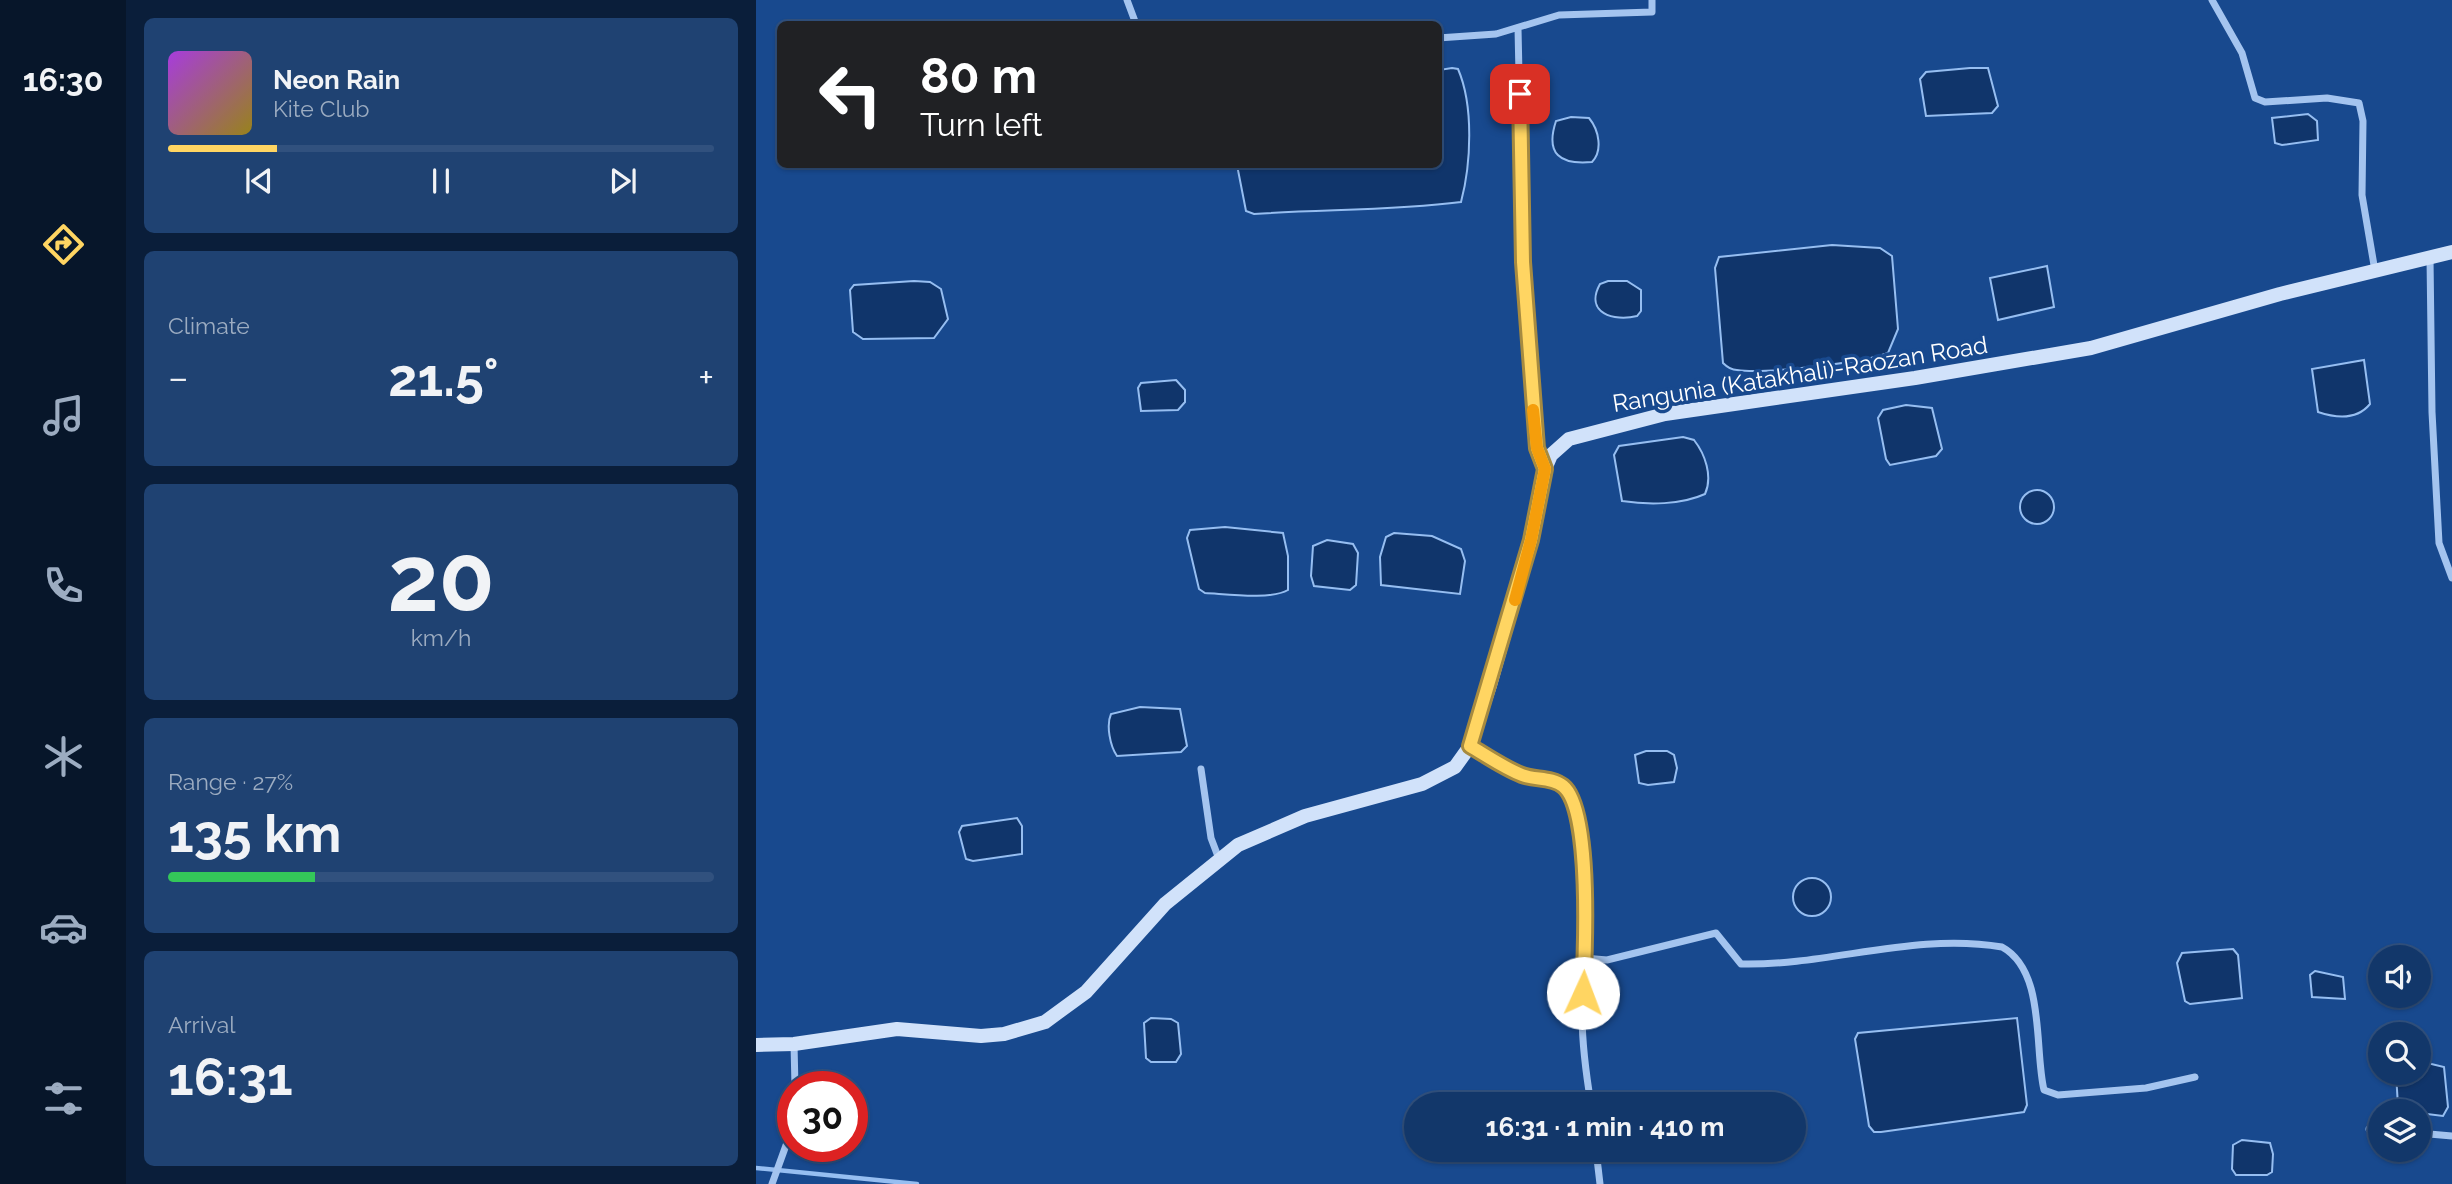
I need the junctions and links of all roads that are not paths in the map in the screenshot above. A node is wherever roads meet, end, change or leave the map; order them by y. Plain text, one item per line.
1 (1127, 0) edge
2 (1652, 0) edge
3 (2212, 0) edge
4 (1135, 21) edge
5 (1518, 27) junction
6 (1442, 38) edge
7 (2452, 253) edge
8 (2430, 258) junction
9 (2375, 271) junction
10 (1545, 469) junction
11 (2452, 578) edge
12 (1470, 746) junction
13 (1200, 769) dead end
14 (1219, 859) junction
15 (1584, 958) junction
16 (794, 1044) junction
17 (756, 1045) edge
18 (795, 1071) edge
19 (2195, 1077) dead end
20 (1589, 1092) edge
21 (2431, 1134) edge
22 (2452, 1136) edge
23 (779, 1162) edge
24 (1598, 1162) edge
25 (772, 1184) edge
26 (1600, 1184) edge

1 - 4 street
2 - 5 street
3 - 9 street
5 - 6 street
5 - 10 street
7 - 8 main road, Rangunia (Katakhali)-Raozan Road
8 - 9 main road, Rangunia (Katakhali)-Raozan Road
8 - 11 street
9 - 10 main road, Rangunia (Katakhali)-Raozan Road
10 - 12 main road, Rangunia (Katakhali)-Raozan Road
12 - 14 main road, Rangunia (Katakhali)-Raozan Road
12 - 15 street
13 - 14 street
14 - 16 main road, Rangunia (Katakhali)-Raozan Road
15 - 19 street
15 - 20 street
16 - 17 main road, Rangunia (Katakhali)-Raozan Road
16 - 18 street
21 - 22 street
23 - 25 street
24 - 26 street

